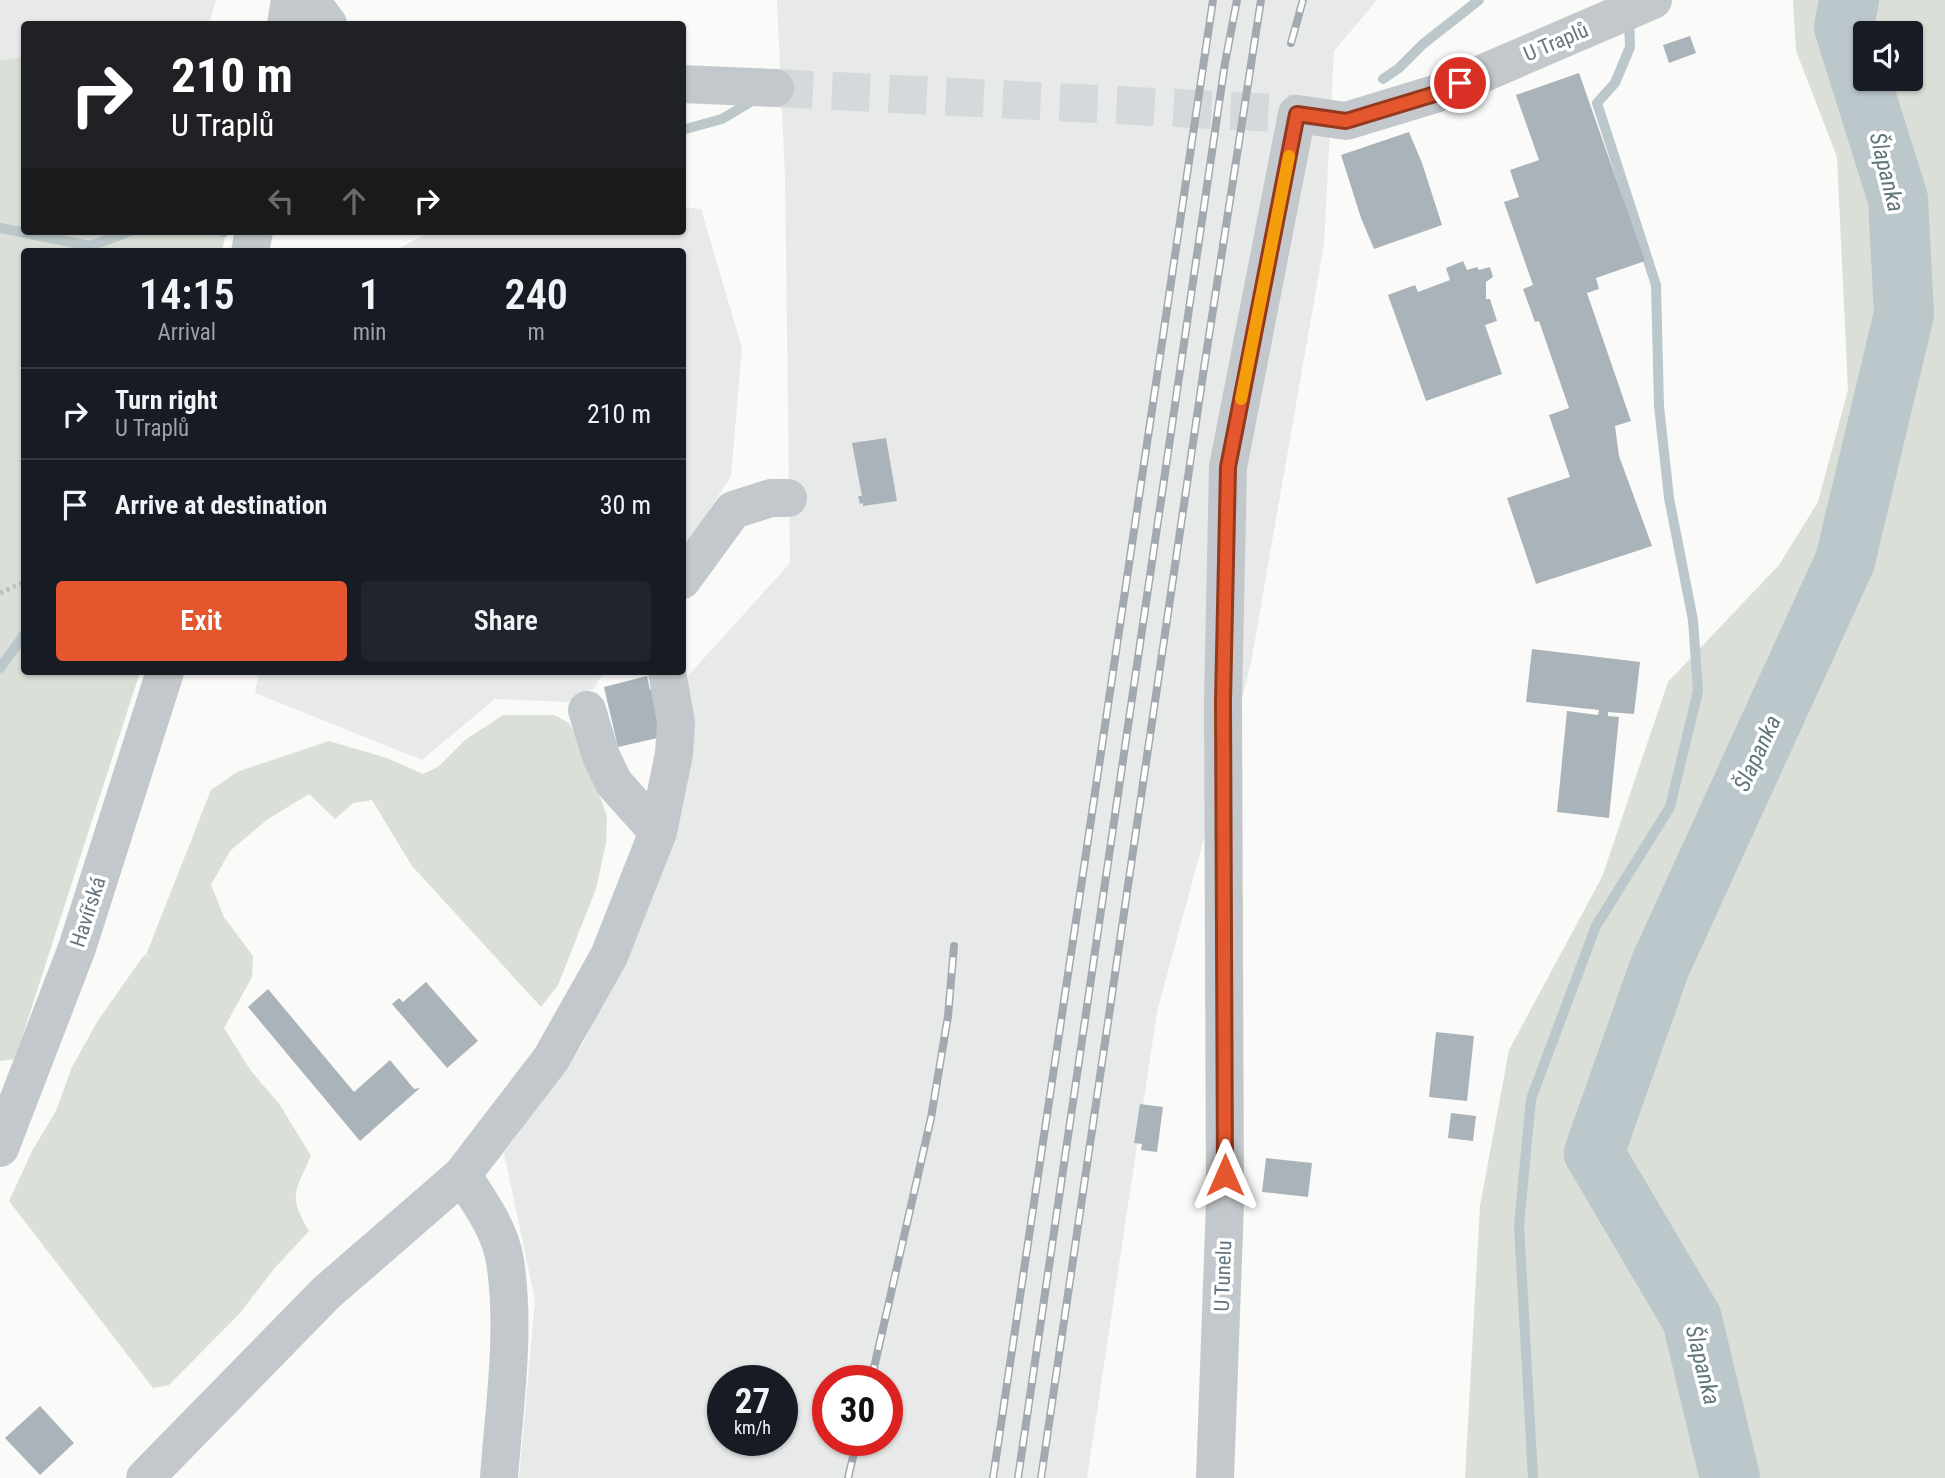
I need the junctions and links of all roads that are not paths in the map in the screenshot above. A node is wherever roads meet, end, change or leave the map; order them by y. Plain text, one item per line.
1 (290, 0) edge
2 (310, 0) edge
3 (1641, 5) edge
4 (286, 21) edge
5 (326, 21) edge
6 (686, 84) edge
7 (775, 88) tunnel mouth
8 (1297, 114) joint
9 (788, 498) dead end
10 (686, 575) edge
11 (164, 675) edge
12 (668, 675) edge
13 (587, 710) dead end
14 (658, 832) junction
15 (0, 1148) edge
16 (462, 1175) junction
17 (145, 1478) edge
18 (499, 1478) edge
19 (1215, 1478) edge

1 - 4 street
2 - 5 street
3 - 8 street, U Traplů
6 - 7 street
8 - 19 street, U Tunelu
9 - 10 street
11 - 15 street, Havířská
12 - 14 street
13 - 14 street
14 - 16 street
16 - 17 street
16 - 18 street

